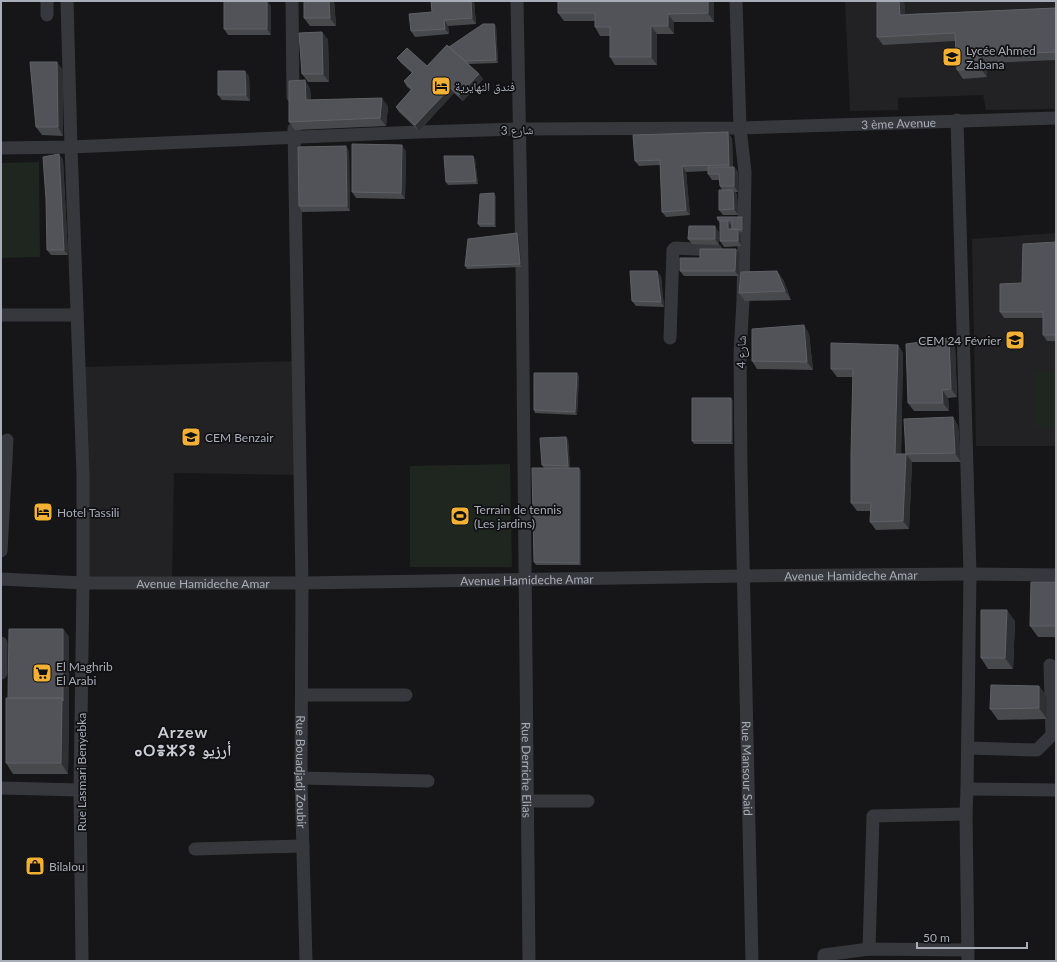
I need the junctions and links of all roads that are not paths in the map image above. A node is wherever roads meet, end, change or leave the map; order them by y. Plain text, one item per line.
1 (47, 1) edge
2 (67, 1) edge
3 (292, 1) edge
4 (517, 1) edge
5 (736, 1) edge
6 (47, 14) dead end
7 (1056, 118) edge
8 (957, 120) junction
9 (740, 128) junction
10 (520, 129) junction
11 (294, 138) junction
12 (71, 147) junction
13 (1, 148) edge
14 (744, 251) junction
15 (1, 315) edge
16 (77, 315) junction
17 (670, 338) dead end
18 (7, 440) dead end
19 (1, 551) edge
20 (970, 574) junction
21 (1056, 575) edge
22 (743, 576) junction
23 (1, 579) edge
24 (525, 580) junction
25 (83, 583) junction
26 (302, 583) junction
27 (1, 643) edge
28 (1050, 665) dead end
29 (1, 673) edge
30 (302, 695) junction
31 (406, 695) dead end
32 (968, 748) junction
33 (300, 778) junction
34 (428, 781) dead end
35 (1, 788) edge
36 (967, 789) junction
37 (80, 790) junction
38 (1056, 790) edge
39 (528, 801) junction
40 (588, 801) dead end
41 (966, 814) junction
42 (303, 846) junction
43 (195, 849) dead end
44 (869, 949) junction
45 (968, 955) edge
46 (82, 961) edge
47 (306, 961) edge
48 (529, 961) edge
49 (752, 961) edge
50 (824, 961) edge

1 - 6 street
2 - 12 street, Rue Lasmari Benyebka
3 - 11 street, Rue Bouadjadj Zoubir
4 - 10 street, Rue Derriche Elias
5 - 9 street, شارع 4
7 - 8 street, 3 ème Avenue
8 - 9 street, 3 ème Avenue
8 - 20 street
9 - 10 street, شارع 3
9 - 14 street, شارع 4
10 - 11 street, شارع 3
10 - 24 street, Rue Derriche Elias
11 - 12 street, شارع 3
11 - 26 street, Rue Bouadjadj Zoubir
12 - 13 street, شارع 3
12 - 16 street, Rue Lasmari Benyebka
14 - 17 street
14 - 22 street, شارع 4
15 - 16 street
16 - 25 street, Rue Lasmari Benyebka
18 - 19 street
20 - 21 street, Avenue Hamideche Amar
20 - 22 street, Avenue Hamideche Amar
20 - 32 street
22 - 24 street, Avenue Hamideche Amar
22 - 49 street, Rue Mansour Said
23 - 25 street, Avenue Hamideche Amar
24 - 26 street, Avenue Hamideche Amar
24 - 39 street, Rue Derriche Elias
25 - 26 street, Avenue Hamideche Amar
25 - 37 street, Rue Lasmari Benyebka
26 - 30 street, Rue Bouadjadj Zoubir
27 - 29 street
28 - 32 street
30 - 31 street
30 - 33 street, Rue Bouadjadj Zoubir
32 - 36 street
33 - 34 street
33 - 42 street, Rue Bouadjadj Zoubir
35 - 37 street
36 - 38 street
36 - 41 street
37 - 46 street, Rue Lasmari Benyebka
39 - 40 street
39 - 48 street, Rue Derriche Elias
41 - 44 street
41 - 45 street
42 - 43 street
42 - 47 street, Rue Bouadjadj Zoubir
44 - 45 street
44 - 50 street

